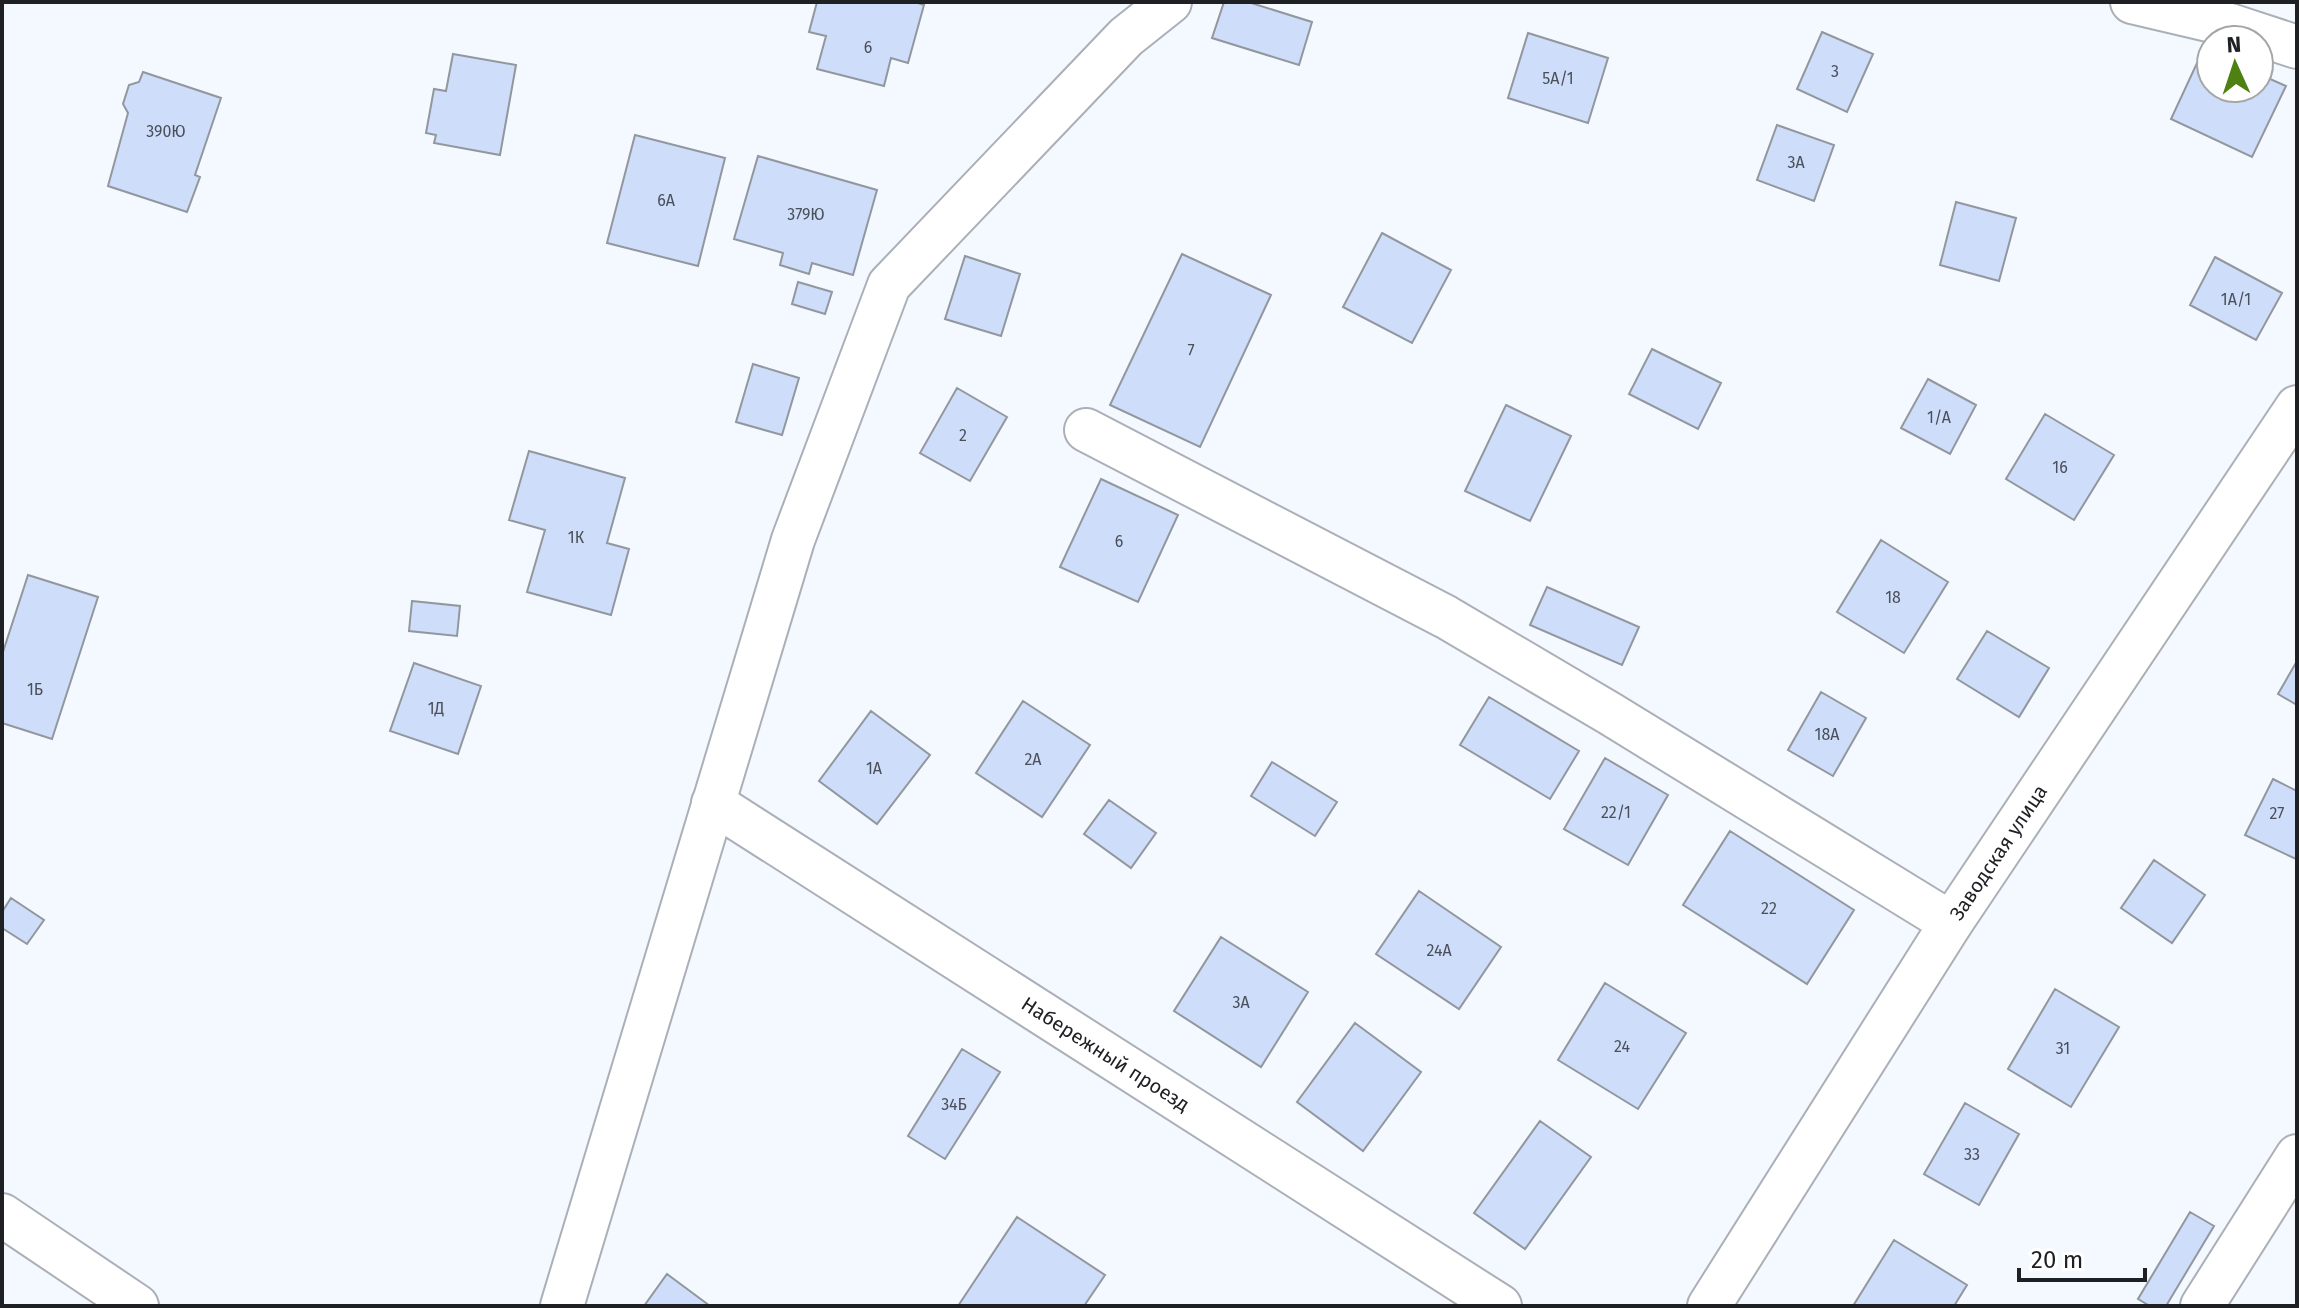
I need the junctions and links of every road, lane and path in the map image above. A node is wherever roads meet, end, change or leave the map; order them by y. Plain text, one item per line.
1 (1170, 2) edge
2 (2132, 2) edge
3 (2297, 47) edge
4 (2297, 407) edge
5 (1086, 430) dead end
6 (713, 803) junction
7 (1951, 923) junction
8 (2297, 1156) edge
9 (2, 1215) edge
10 (137, 1306) edge
11 (562, 1306) edge
12 (1500, 1306) edge
13 (1709, 1306) edge
14 (2202, 1306) edge

1 - 6 street
2 - 3 street
4 - 7 street, Заводская улица
5 - 7 street
6 - 11 street
6 - 12 street, Набережный проезд
7 - 13 street, Заводская улица
8 - 14 street
9 - 10 street

